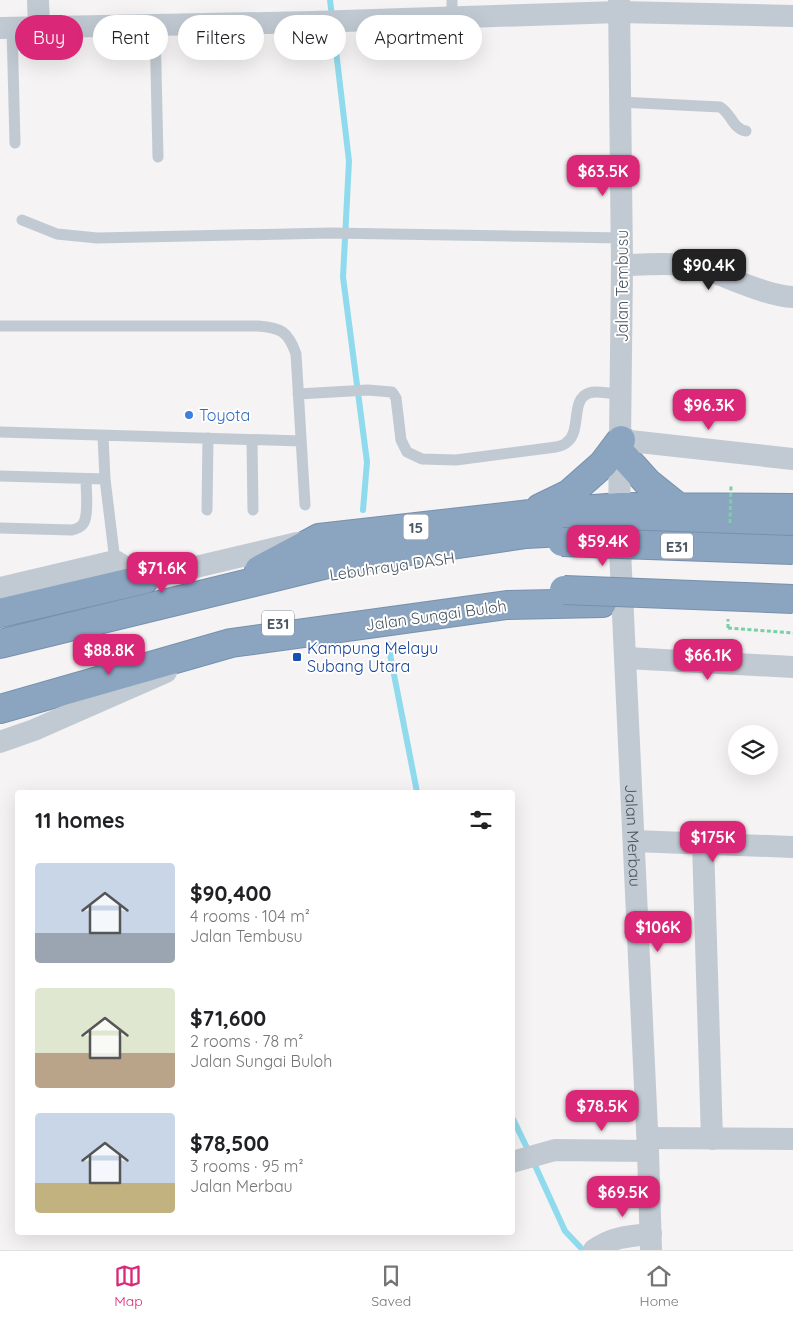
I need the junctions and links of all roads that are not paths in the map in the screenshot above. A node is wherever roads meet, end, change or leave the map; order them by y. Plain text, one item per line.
1 (38, 0) edge
2 (619, 6) edge
3 (722, 7) edge
4 (452, 8) edge
5 (39, 15) edge
6 (793, 16) edge
7 (168, 25) edge
8 (6, 28) edge
9 (156, 60) edge
10 (620, 102) junction
11 (746, 131) dead end
12 (15, 143) dead end
13 (158, 157) dead end
14 (22, 220) dead end
15 (622, 238) junction
16 (622, 265) junction
17 (793, 297) edge
18 (0, 326) edge
19 (298, 394) junction
20 (621, 395) junction
21 (0, 432) edge
22 (103, 436) junction
23 (208, 438) junction
24 (252, 441) junction
25 (301, 441) junction
26 (621, 446) junction
27 (793, 459) edge
28 (0, 476) edge
29 (86, 478) junction
30 (105, 479) junction
31 (305, 505) dead end
32 (678, 507) junction
33 (793, 508) edge
34 (207, 510) dead end
35 (253, 510) dead end
36 (530, 514) junction
37 (619, 518) junction
38 (793, 527) edge
39 (0, 528) edge
40 (319, 538) junction
41 (793, 550) edge
42 (115, 561) junction
43 (145, 579) junction
44 (0, 588) edge
45 (225, 589) junction
46 (793, 599) edge
47 (623, 603) junction
48 (793, 608) edge
49 (0, 613) edge
50 (231, 643) junction
51 (0, 644) edge
52 (0, 655) edge
53 (626, 658) junction
54 (793, 667) edge
55 (0, 696) edge
56 (0, 709) edge
57 (0, 742) edge
58 (634, 841) junction
59 (703, 843) junction
60 (793, 847) edge
61 (712, 1139) junction
62 (793, 1139) edge
63 (648, 1145) junction
64 (515, 1161) edge
65 (651, 1242) edge
66 (599, 1246) edge

1 - 5 street
2 - 3 street
2 - 4 street
2 - 10 street, Jalan Tembusu
3 - 6 street
4 - 7 street
8 - 12 lane
9 - 13 lane
10 - 11 lane
10 - 15 street, Jalan Tembusu
14 - 15 lane
15 - 16 street, Jalan Tembusu
16 - 17 street
16 - 20 street, Jalan Tembusu
18 - 19 lane
19 - 20 lane
19 - 25 lane
20 - 26 street, Jalan Tembusu
21 - 22 lane
22 - 23 lane
22 - 30 lane
23 - 24 lane
23 - 34 lane
24 - 25 lane
24 - 35 lane
25 - 31 lane
26 - 27 street
26 - 32 highway
26 - 36 highway
26 - 37 street, Jalan Tembusu
28 - 29 lane
29 - 30 lane
29 - 39 lane
30 - 42 lane
32 - 33 highway, 15
32 - 37 highway, 15
36 - 37 highway, 15
36 - 40 highway, 15
37 - 38 highway, 15
37 - 45 highway, 15
37 - 47 street, Jalan Tembusu
40 - 43 street
40 - 45 highway, 15
41 - 52 highway, Lebuhraya DASH / E31, bridge
42 - 43 street
42 - 44 street
43 - 49 highway
45 - 51 highway, 15
46 - 55 highway, E31, bridge
47 - 48 highway, Jalan Sungai Buloh
47 - 50 highway, Jalan Sungai Buloh
47 - 53 street, Jalan Merbau
50 - 56 highway, Jalan Sungai Buloh
50 - 57 street
53 - 54 street
53 - 58 street, Jalan Merbau
58 - 59 street
58 - 63 street, Jalan Merbau
59 - 60 street
59 - 61 street
61 - 62 street
61 - 63 street
63 - 64 street
63 - 65 street, Jalan Merbau
65 - 66 street

